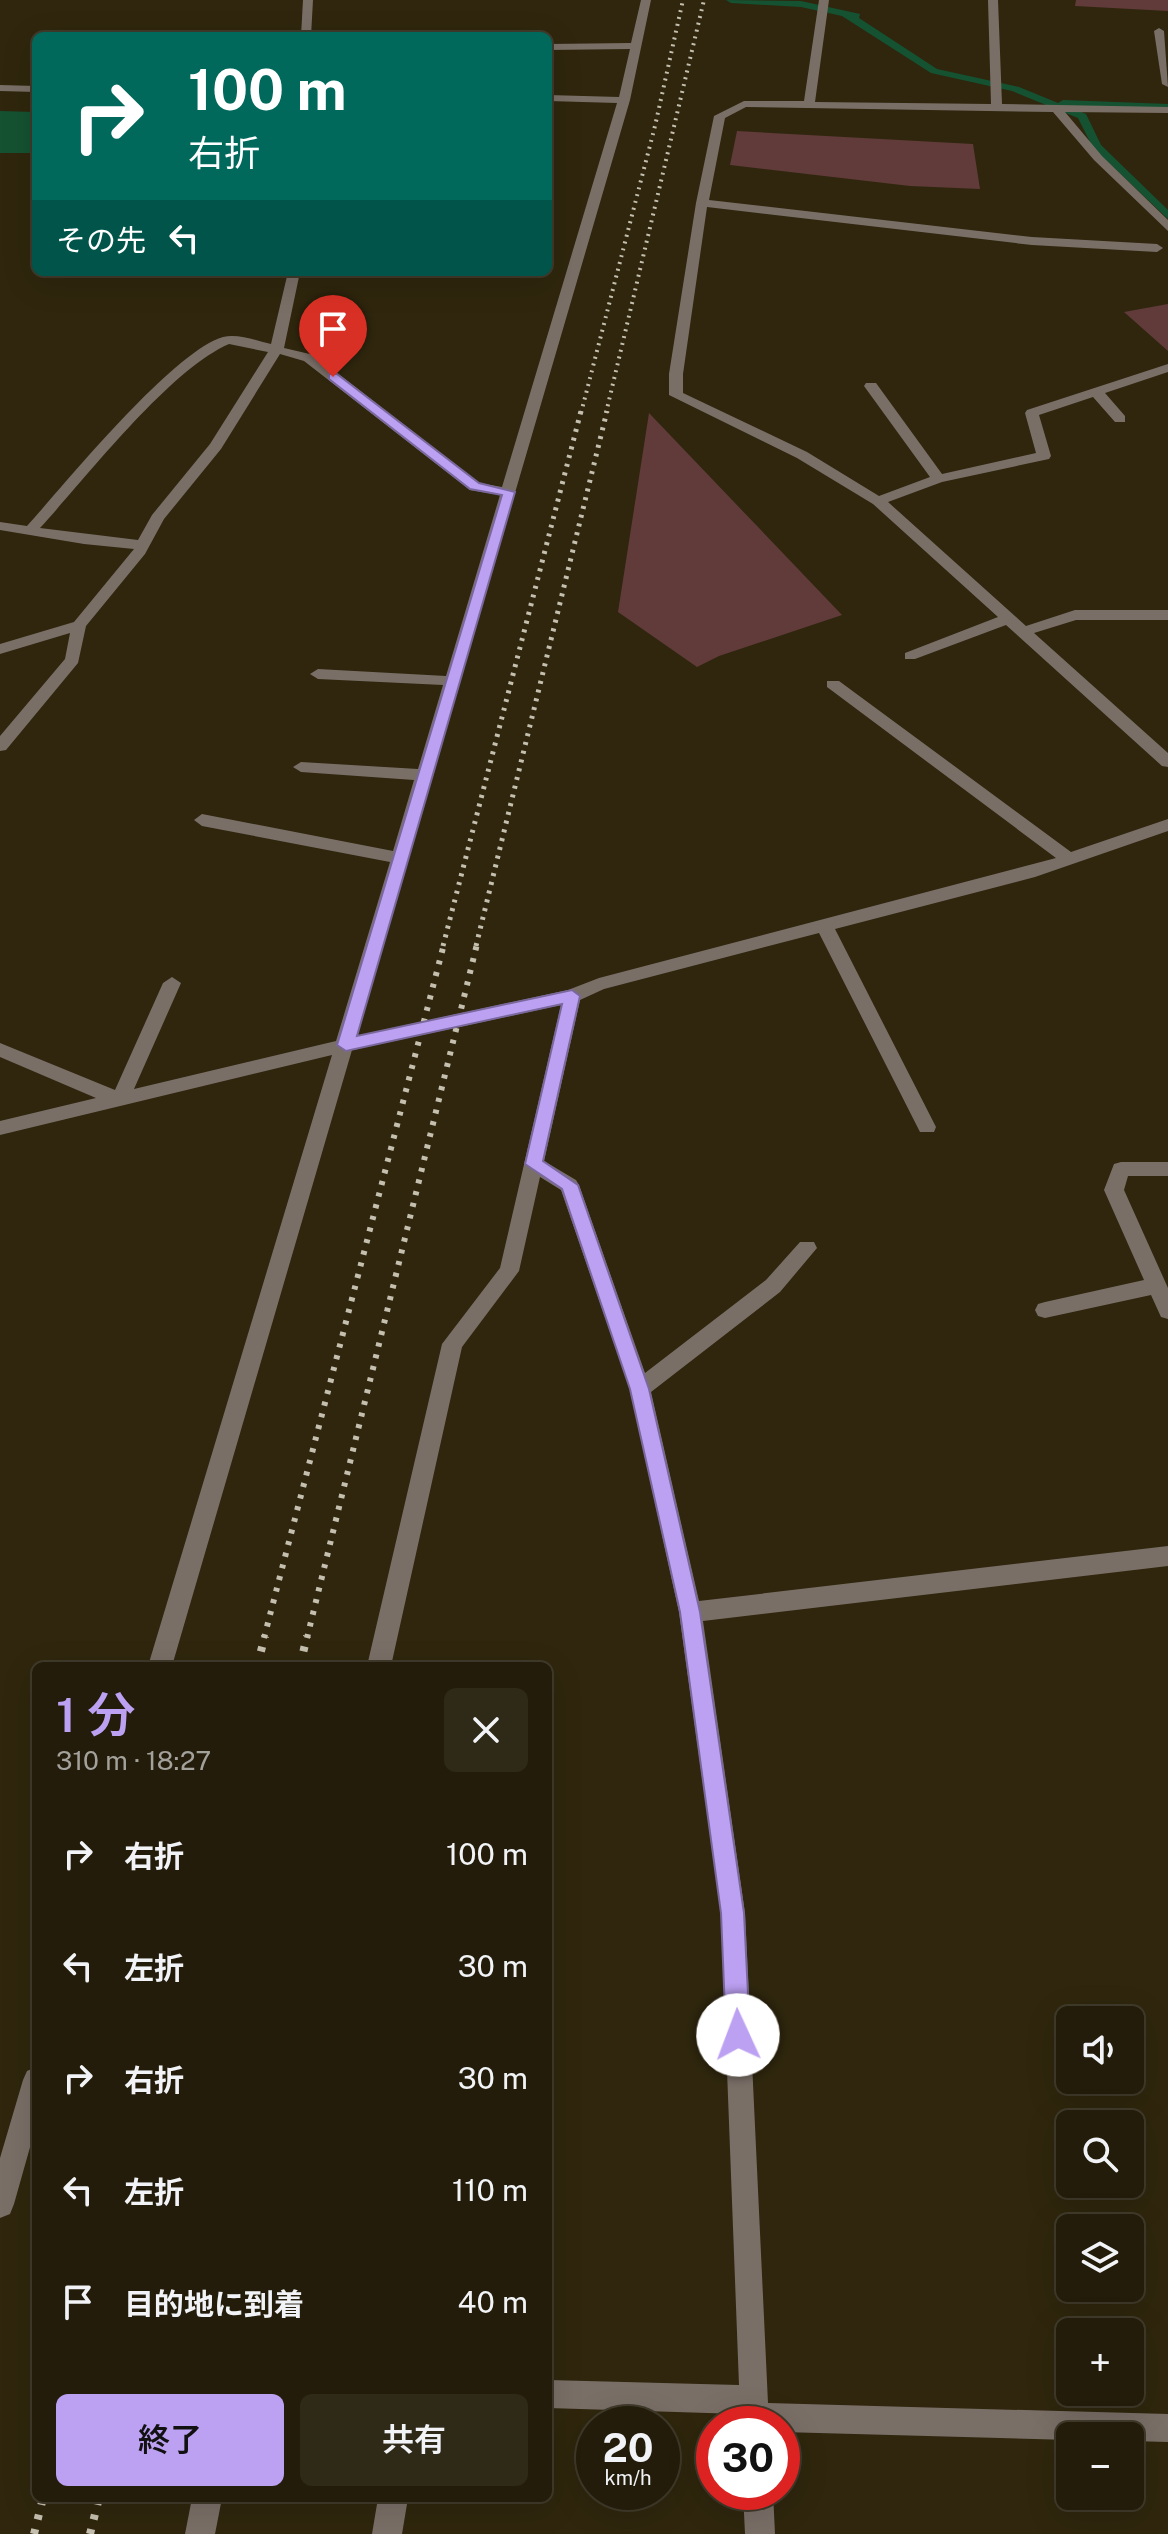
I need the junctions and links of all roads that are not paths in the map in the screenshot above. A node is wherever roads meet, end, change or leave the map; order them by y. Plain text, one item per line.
1 (308, 0) edge
2 (646, 0) edge
3 (824, 0) edge
4 (993, 0) edge
5 (1159, 31) dead end
6 (306, 32) edge
7 (636, 46) junction
8 (552, 47) edge
9 (1168, 84) edge
10 (0, 88) edge
11 (32, 89) edge
12 (552, 98) edge
13 (624, 100) junction
14 (809, 104) junction
15 (997, 109) junction
16 (1057, 110) junction
17 (1168, 110) edge
18 (702, 203) junction
19 (1168, 227) edge
20 (1157, 248) dead end
21 (293, 276) edge
22 (277, 348) junction
23 (1168, 368) edge
24 (871, 386) dead end
25 (1096, 392) junction
26 (1120, 419) dead end
27 (938, 479) junction
28 (509, 492) junction
29 (878, 501) junction
30 (0, 526) edge
31 (31, 530) junction
32 (143, 545) junction
33 (1168, 615) edge
34 (1007, 619) junction
35 (79, 625) junction
36 (1022, 632) junction
37 (0, 649) edge
38 (910, 656) dead end
39 (318, 674) dead end
40 (453, 681) junction
41 (833, 684) dead end
42 (0, 746) edge
43 (1168, 762) edge
44 (301, 767) dead end
45 (425, 775) junction
46 (202, 820) dead end
47 (1168, 825) edge
48 (401, 858) junction
49 (1069, 859) junction
50 (824, 925) junction
51 (172, 983) dead end
52 (572, 996) junction
53 (346, 1045) junction
54 (0, 1050) edge
55 (120, 1100) junction
56 (927, 1127) dead end
57 (0, 1128) edge
58 (534, 1164) junction
59 (1168, 1169) edge
60 (807, 1248) dead end
61 (1164, 1301) edge
62 (1045, 1310) dead end
63 (640, 1389) junction
64 (1168, 1556) edge
65 (690, 1612) junction
66 (161, 1662) edge
67 (380, 1662) edge
68 (32, 2094) edge
69 (0, 2204) edge
70 (552, 2394) edge
71 (754, 2406) edge
72 (696, 2408) edge
73 (800, 2416) edge
74 (1168, 2428) edge
75 (206, 2502) edge
76 (392, 2502) edge
77 (759, 2510) edge
78 (200, 2534) edge
79 (387, 2534) edge
80 (760, 2534) edge

1 - 6 street
2 - 7 street
3 - 14 street
4 - 15 street
5 - 9 street
7 - 8 street
7 - 13 street
10 - 11 street
12 - 13 street
13 - 28 street
14 - 15 street
14 - 18 street
15 - 16 street
16 - 17 street
16 - 19 street
18 - 20 street
18 - 29 street
21 - 22 street
22 - 28 street
22 - 31 street
22 - 32 street
23 - 25 street
24 - 27 street
25 - 26 street
25 - 27 street
27 - 29 street
28 - 40 street
29 - 34 street
30 - 31 street
31 - 32 street
32 - 35 street
33 - 36 street
34 - 36 street
34 - 38 street
35 - 37 street
35 - 42 street
36 - 43 street
39 - 40 street
40 - 45 street
41 - 49 street
44 - 45 street
45 - 48 street
46 - 48 street
47 - 49 street
48 - 53 street
49 - 50 street
50 - 52 street
50 - 56 street
51 - 55 street
52 - 53 street
52 - 58 street
53 - 55 street
53 - 66 street
54 - 55 street
55 - 57 street
58 - 63 street
58 - 67 street
59 - 61 street
60 - 63 street
61 - 62 street
63 - 65 street
64 - 65 street
65 - 71 street
68 - 69 street
70 - 72 street
73 - 74 street
75 - 78 street
76 - 79 street
77 - 80 street

